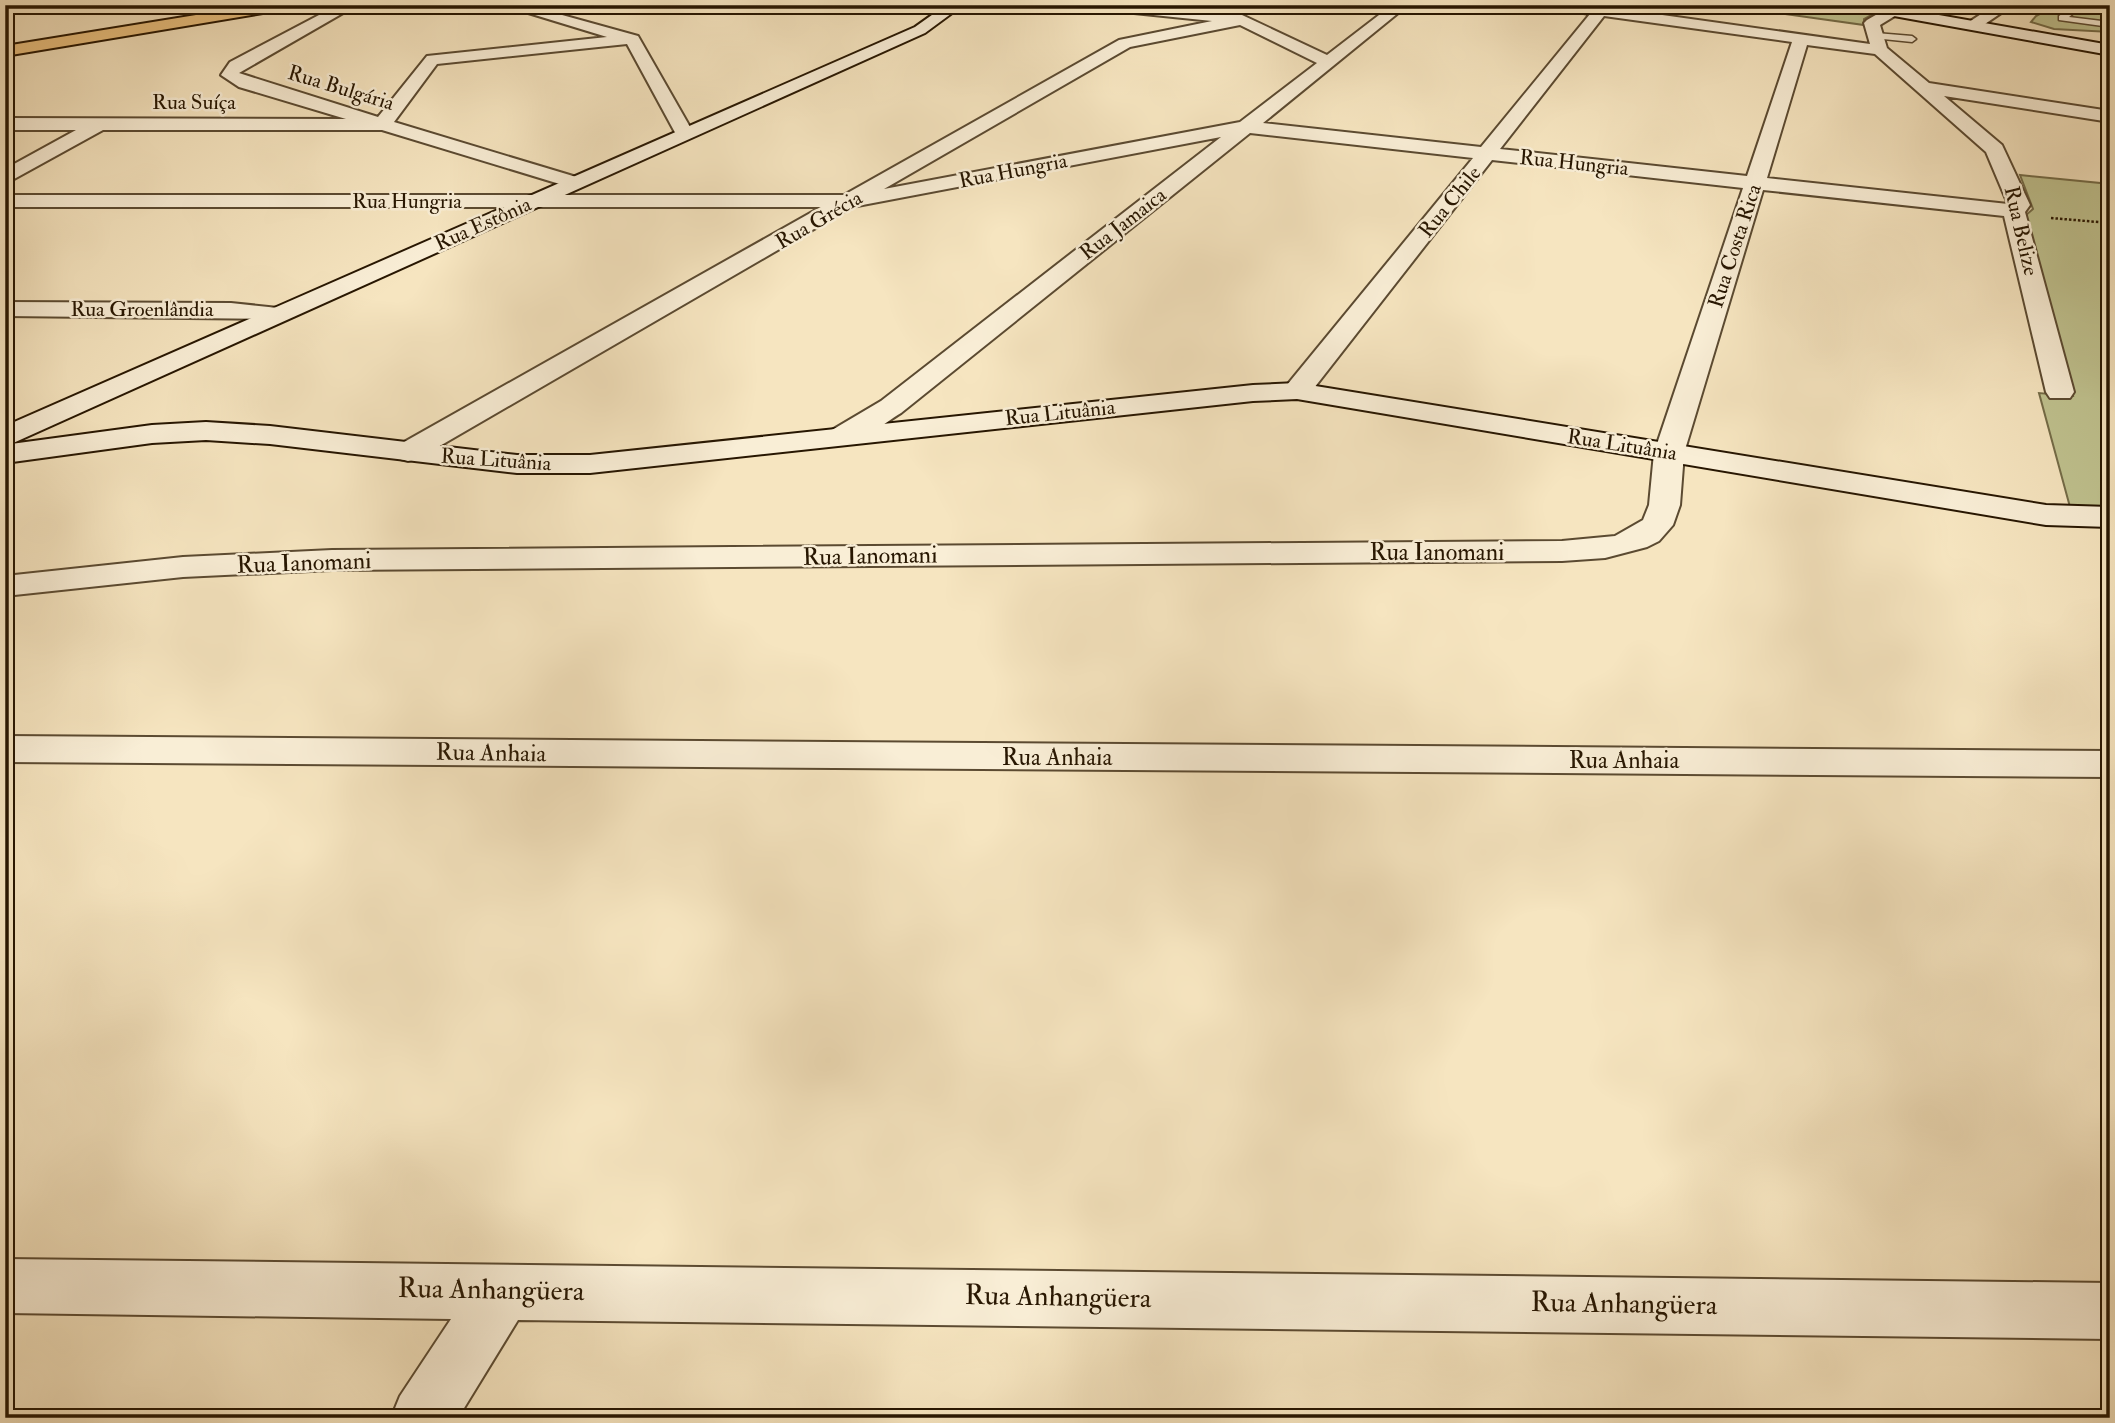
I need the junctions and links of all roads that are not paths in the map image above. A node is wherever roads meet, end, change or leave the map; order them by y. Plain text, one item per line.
1 (29, 5) edge
2 (288, 5) edge
3 (350, 5) edge
4 (509, 5) edge
5 (956, 5) edge
6 (1096, 5) edge
7 (1401, 5) edge
8 (1556, 5) edge
9 (1855, 5) edge
10 (2006, 5) edge
11 (2078, 5) edge
12 (2087, 5) edge
13 (5, 9) edge
14 (2110, 9) edge
15 (2069, 10) junction
16 (1600, 11) junction
17 (1893, 11) junction
18 (2110, 16) edge
19 (1242, 20) junction
20 (1974, 25) junction
21 (2110, 25) edge
22 (632, 39) junction
23 (1801, 39) junction
24 (1912, 39) dead end
25 (2110, 42) edge
26 (1878, 43) junction
27 (2110, 50) edge
28 (5, 51) edge
29 (1329, 62) junction
30 (1923, 88) junction
31 (2110, 117) edge
32 (5, 124) edge
33 (100, 124) junction
34 (383, 125) junction
35 (1246, 127) junction
36 (685, 135) junction
37 (1489, 153) junction
38 (5, 178) edge
39 (576, 183) junction
40 (1755, 183) junction
41 (5, 201) edge
42 (535, 201) junction
43 (854, 201) junction
44 (2015, 213) junction
45 (5, 309) edge
46 (279, 314) junction
47 (1297, 391) junction
48 (2060, 392) dead end
49 (842, 436) junction
50 (5, 437) edge
51 (408, 452) junction
52 (1669, 453) junction
53 (5, 454) edge
54 (2110, 517) edge
55 (5, 586) edge
56 (5, 749) edge
57 (2110, 764) edge
58 (5, 1286) edge
59 (504, 1290) junction
60 (2110, 1311) edge
61 (422, 1418) edge

1 - 13 main road
2 - 28 main road
3 - 34 street, Rua Bulgária
4 - 22 street
5 - 36 street, Rua Estônia
6 - 19 street
7 - 29 street, Rua Jamaica
8 - 16 street
9 - 17 street
10 - 20 street
11 - 15 lane
12 - 14 lane
15 - 18 lane
15 - 21 lane
16 - 23 street
16 - 37 street, Rua Chile
17 - 20 street
17 - 26 street
19 - 29 street
19 - 43 street, Rua Grécia
20 - 25 street
20 - 27 street
22 - 34 street
22 - 36 street
23 - 26 street
23 - 40 street, Rua Costa Rica
24 - 26 lane
26 - 30 street, Rua Belize
29 - 35 street, Rua Jamaica
30 - 31 street
30 - 44 street, Rua Belize
32 - 33 street, Rua Suíça
33 - 34 street, Rua Suíça
33 - 38 street
34 - 39 street, Rua Bulgária
35 - 37 street, Rua Hungria
35 - 43 street, Rua Hungria
35 - 49 street, Rua Jamaica
36 - 39 street, Rua Estônia
37 - 40 street, Rua Hungria
37 - 47 street, Rua Chile
39 - 42 street, Rua Estônia
40 - 44 street, Rua Hungria
40 - 52 street, Rua Costa Rica
41 - 42 street, Rua Hungria
42 - 43 street, Rua Hungria
42 - 46 street, Rua Estônia
43 - 51 street, Rua Grécia
44 - 48 street, Rua Belize
45 - 46 street, Rua Groenlândia
46 - 50 street, Rua Estônia
47 - 49 street, Rua Lituânia
47 - 52 street, Rua Lituânia
49 - 51 street, Rua Lituânia
51 - 53 street, Rua Lituânia
52 - 54 street, Rua Lituânia
52 - 55 street, Rua Ianomani
56 - 57 street, Rua Anhaia
58 - 59 street, Rua Anhangüera
59 - 60 street, Rua Anhangüera
59 - 61 street

